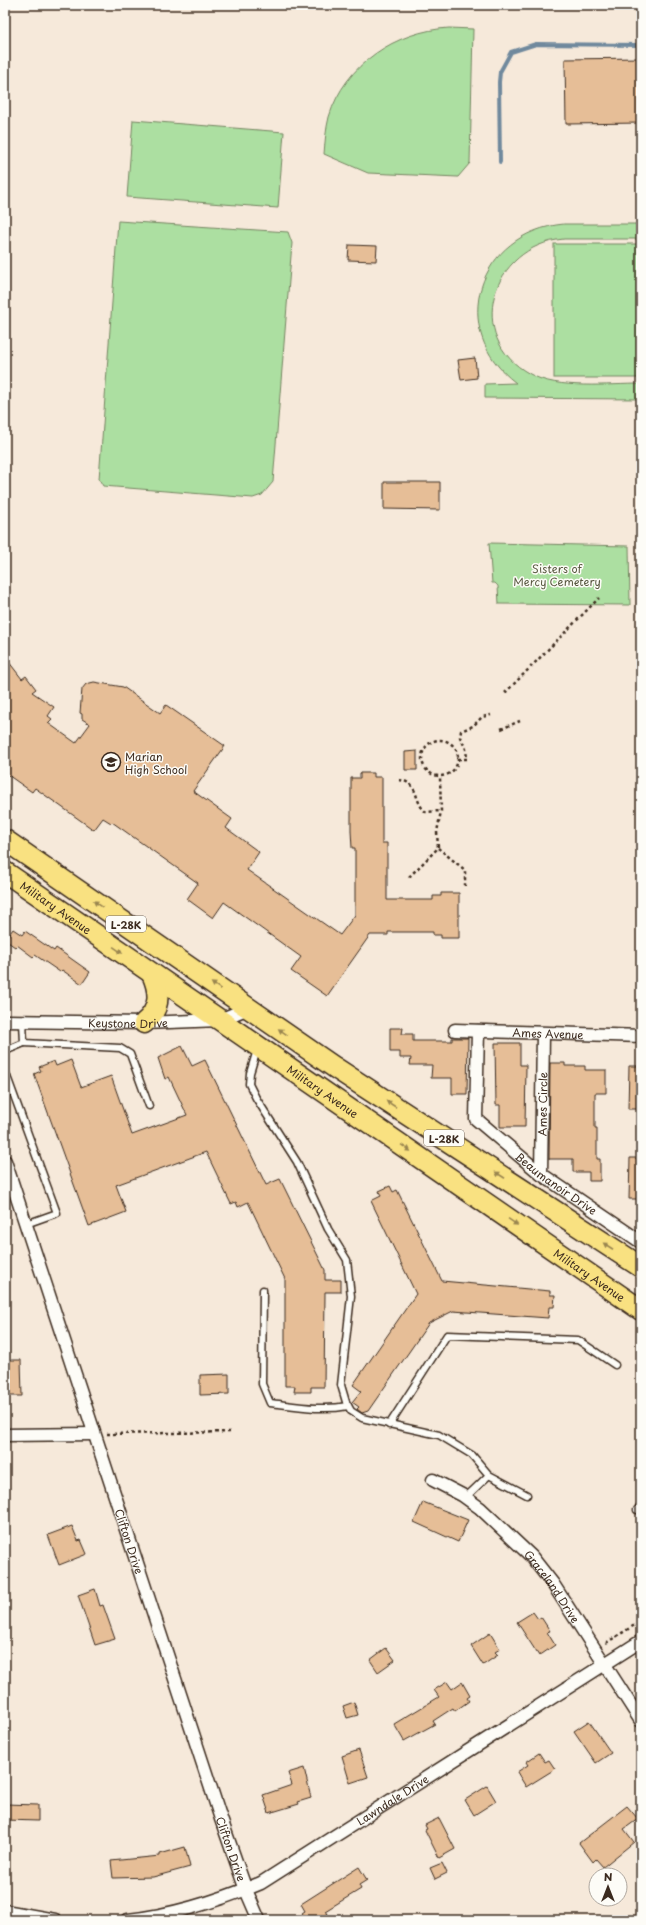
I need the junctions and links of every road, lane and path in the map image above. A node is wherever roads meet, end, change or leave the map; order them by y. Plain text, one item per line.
1 (599, 598) dead end
2 (505, 693) dead end
3 (491, 715) dead end
4 (520, 721) dead end
5 (501, 729) dead end
6 (458, 759) junction
7 (440, 777) junction
8 (398, 780) dead end
9 (441, 811) junction
10 (5, 840) edge
11 (438, 848) junction
12 (5, 872) edge
13 (409, 877) dead end
14 (465, 886) dead end
15 (152, 974) junction
16 (248, 1008) junction
17 (220, 1020) junction
18 (5, 1022) edge
19 (23, 1022) junction
20 (144, 1022) junction
21 (454, 1030) dead end
22 (478, 1031) junction
23 (543, 1034) junction
24 (641, 1036) edge
25 (24, 1043) junction
26 (258, 1046) junction
27 (5, 1051) edge
28 (5, 1071) edge
29 (149, 1106) dead end
30 (5, 1161) edge
31 (541, 1174) junction
32 (26, 1224) junction
33 (641, 1242) edge
34 (641, 1267) edge
35 (263, 1290) dead end
36 (641, 1310) edge
37 (615, 1364) dead end
38 (348, 1406) junction
39 (389, 1425) junction
40 (233, 1432) dead end
41 (94, 1434) junction
42 (5, 1435) edge
43 (489, 1475) junction
44 (433, 1480) dead end
45 (527, 1495) dead end
46 (465, 1498) junction
47 (641, 1621) edge
48 (641, 1642) edge
49 (595, 1649) junction
50 (605, 1664) junction
51 (641, 1721) edge
52 (246, 1890) junction
53 (5, 1911) edge
54 (55, 1920) edge
55 (128, 1920) edge
56 (259, 1920) edge

1 - 2 path
3 - 6 path
4 - 5 path
6 - 7 path
6 - 7 path
7 - 9 path
8 - 9 path
9 - 11 path
16 -> 10 main road, L-28K
11 - 13 path
11 - 14 path
12 -> 15 main road, Military Avenue / L-28K
15 - 17 main road, Military Avenue / L-28K
15 - 20 main road
16 - 17 street, Keystone Drive
34 -> 16 main road, L-28K
17 - 20 street, Keystone Drive
17 - 26 main road, Military Avenue / L-28K
18 - 19 street, Keystone Drive
19 - 20 street, Keystone Drive
19 - 25 lane
21 - 22 street, Ames Avenue
22 - 23 street, Ames Avenue
22 - 31 street, Beaumanoir Drive
23 - 24 street, Ames Avenue
23 - 31 street, Ames Circle
25 - 27 lane
25 - 29 lane
26 -> 36 main road, Military Avenue / L-28K
26 - 38 lane
28 - 32 lane
30 - 32 street, Clifton Drive
31 - 33 street, Beaumanoir Drive
32 - 41 street, Clifton Drive
35 - 38 lane
37 - 39 lane
38 - 39 lane
39 - 43 lane
40 - 41 path
41 - 42 street
41 - 52 street, Clifton Drive
43 - 45 lane
43 - 46 lane
44 - 46 street, Graceland Drive
46 - 49 street, Graceland Drive
47 - 49 path
48 - 50 street, Lawndale Drive
49 - 50 street, Graceland Drive
50 - 51 street, Graceland Drive
50 - 52 street, Lawndale Drive
52 - 55 street, Lawndale Drive
52 - 56 street, Clifton Drive
53 - 54 street

